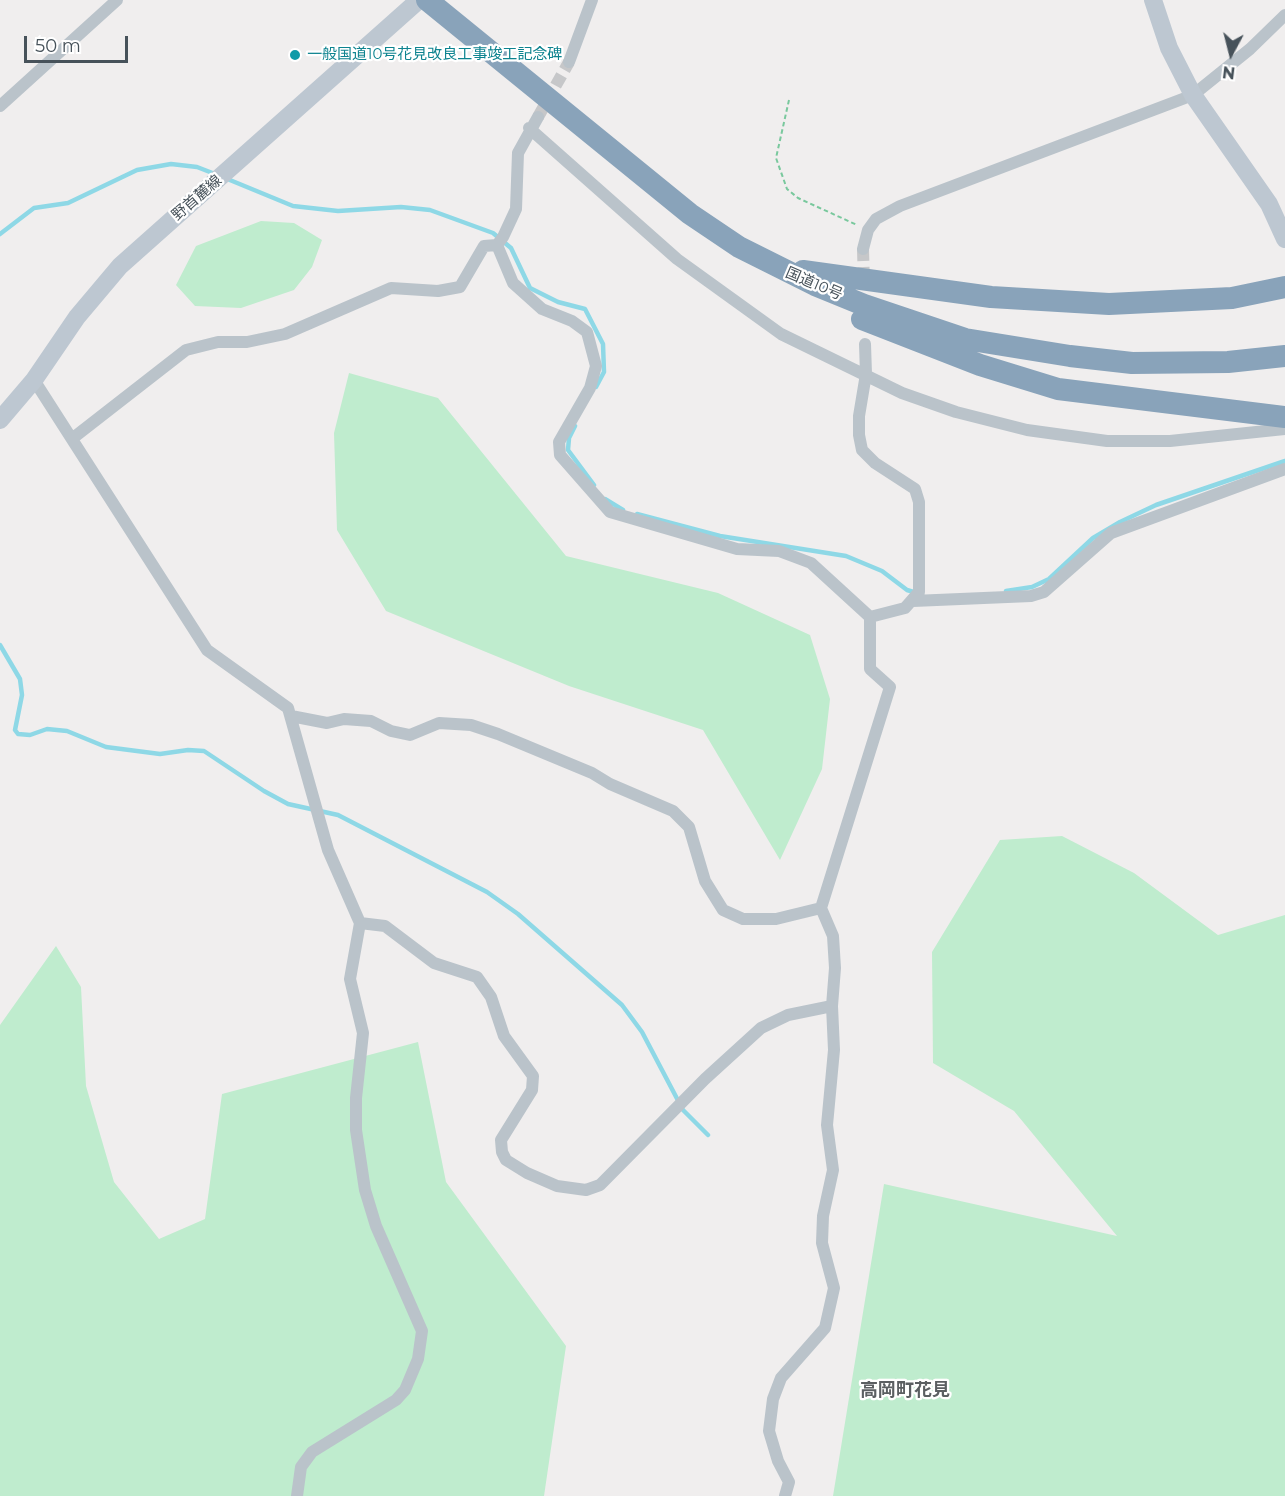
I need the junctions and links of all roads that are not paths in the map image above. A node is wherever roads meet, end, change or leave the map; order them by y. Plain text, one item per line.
1 (117, 0) edge
2 (419, 0) edge
3 (427, 0) edge
4 (592, 0) edge
5 (1153, 0) edge
6 (1285, 15) edge
7 (569, 62) tunnel mouth
8 (1193, 95) junction
9 (0, 106) edge
10 (538, 117) tunnel mouth
11 (529, 128) junction
12 (1285, 239) edge
13 (497, 245) junction
14 (863, 249) tunnel mouth
15 (778, 268) junction
16 (815, 285) junction
17 (1285, 287) edge
18 (865, 344) dead end
19 (1285, 356) edge
20 (866, 374) junction
21 (34, 380) junction
22 (1285, 417) edge
23 (0, 420) edge
24 (1285, 429) edge
25 (73, 438) junction
26 (1285, 470) edge
27 (912, 601) junction
28 (870, 617) junction
29 (291, 716) junction
30 (821, 908) junction
31 (360, 923) junction
32 (832, 1006) junction
33 (297, 1496) edge
34 (784, 1496) edge

1 - 9 street
2 - 21 main road, 野首麓線
3 - 15 highway, 国道10号
4 - 7 street
5 - 8 main road
6 - 8 street
8 - 12 main road
8 - 14 street
10 - 11 street
11 - 13 street
11 - 20 street
13 - 25 street
13 - 28 street
15 - 16 highway, 国道10号
15 - 17 highway
16 - 19 highway, 国道10号
16 - 22 highway
18 - 20 street
20 - 24 street
20 - 27 street
21 - 23 main road, 野首麓線
21 - 25 street
25 - 29 street
26 - 27 street
27 - 28 street
28 - 30 street
29 - 30 street
29 - 31 street
30 - 32 street
31 - 32 street
31 - 33 street
32 - 34 street

